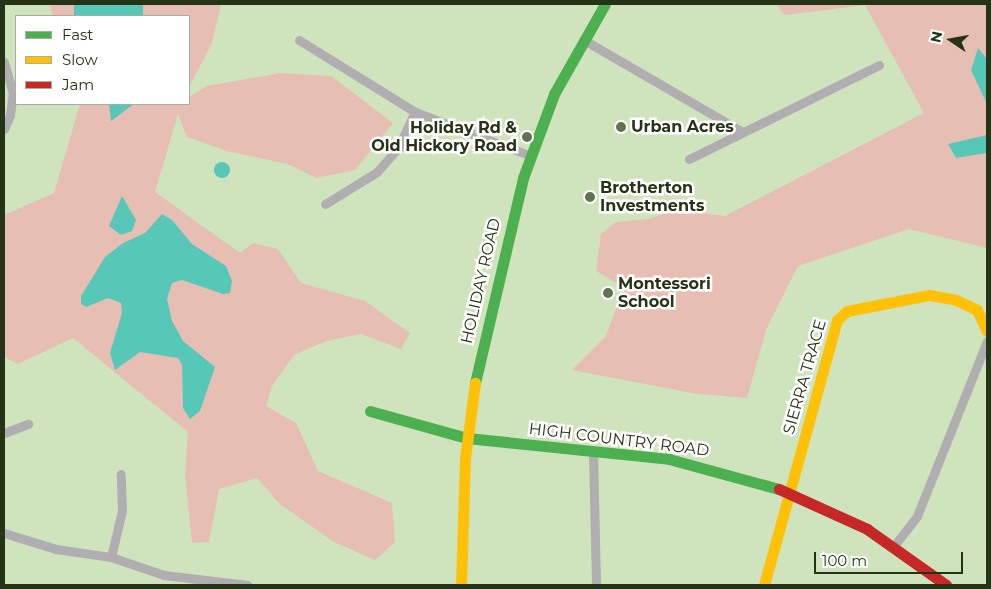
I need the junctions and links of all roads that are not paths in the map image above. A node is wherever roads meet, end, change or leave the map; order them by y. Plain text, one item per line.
1 (605, 4) edge
2 (299, 40) dead end
3 (584, 40) junction
4 (4, 62) edge
5 (879, 65) dead end
6 (415, 112) junction
7 (4, 129) edge
8 (743, 132) junction
9 (529, 155) junction
10 (689, 159) dead end
11 (325, 204) dead end
12 (987, 331) edge
13 (987, 341) edge
14 (370, 411) dead end
15 (28, 424) dead end
16 (4, 433) edge
17 (467, 438) junction
18 (594, 451) junction
19 (121, 474) dead end
20 (789, 493) junction
21 (4, 533) edge
22 (893, 547) junction
23 (111, 557) junction
24 (247, 585) edge
25 (461, 585) edge
26 (596, 585) edge
27 (764, 585) edge
28 (946, 585) edge

1 - 3 street, HOLIDAY ROAD
2 - 6 street
3 - 8 street
3 - 9 street, HOLIDAY ROAD
4 - 7 street
5 - 8 street
6 - 9 street
6 - 11 street
8 - 10 street
9 - 17 street, HOLIDAY ROAD
12 - 20 street, SIERRA TRACE
13 - 22 street
14 - 17 street, HIGH COUNTRY ROAD
15 - 16 street
17 - 18 street, HIGH COUNTRY ROAD
17 - 25 street, HOLIDAY ROAD
18 - 20 street, HIGH COUNTRY ROAD
18 - 26 street
19 - 23 street
20 - 22 street, HIGH COUNTRY ROAD
20 - 27 street, SIERRA TRACE
21 - 23 street
22 - 28 street, HIGH COUNTRY ROAD
23 - 24 street

